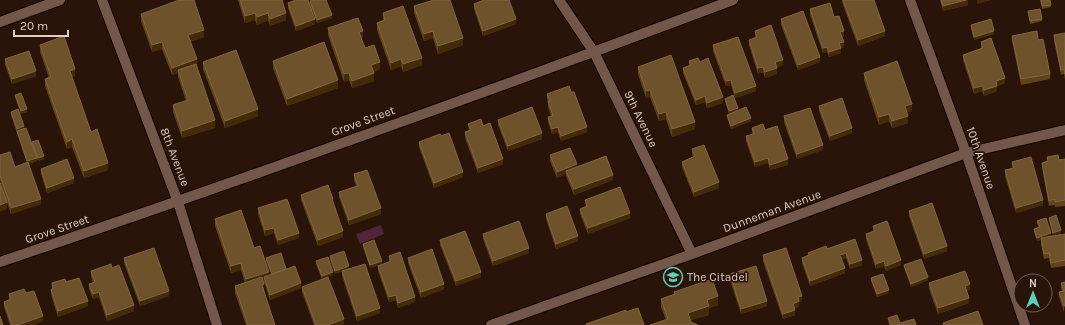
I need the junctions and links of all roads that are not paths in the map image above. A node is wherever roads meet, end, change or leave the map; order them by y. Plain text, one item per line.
1 (60, 0) edge
2 (102, 0) edge
3 (559, 0) edge
4 (732, 0) edge
5 (910, 0) edge
6 (0, 22) edge
7 (594, 52) junction
8 (1065, 130) edge
9 (966, 154) junction
10 (178, 202) junction
11 (692, 254) junction
12 (0, 262) edge
13 (217, 325) edge
14 (491, 325) edge
15 (1024, 325) edge

1 - 6 street
2 - 10 street, 8th Avenue
3 - 7 street, 9th Avenue
4 - 7 street, Grove Street
5 - 9 street, 10th Avenue
7 - 10 street, Grove Street
7 - 11 street, 9th Avenue
8 - 9 street, Dunneman Avenue
9 - 11 street, Dunneman Avenue
9 - 15 street, 10th Avenue
10 - 12 street, Grove Street
10 - 13 street, 8th Avenue
11 - 14 street, Dunneman Avenue

